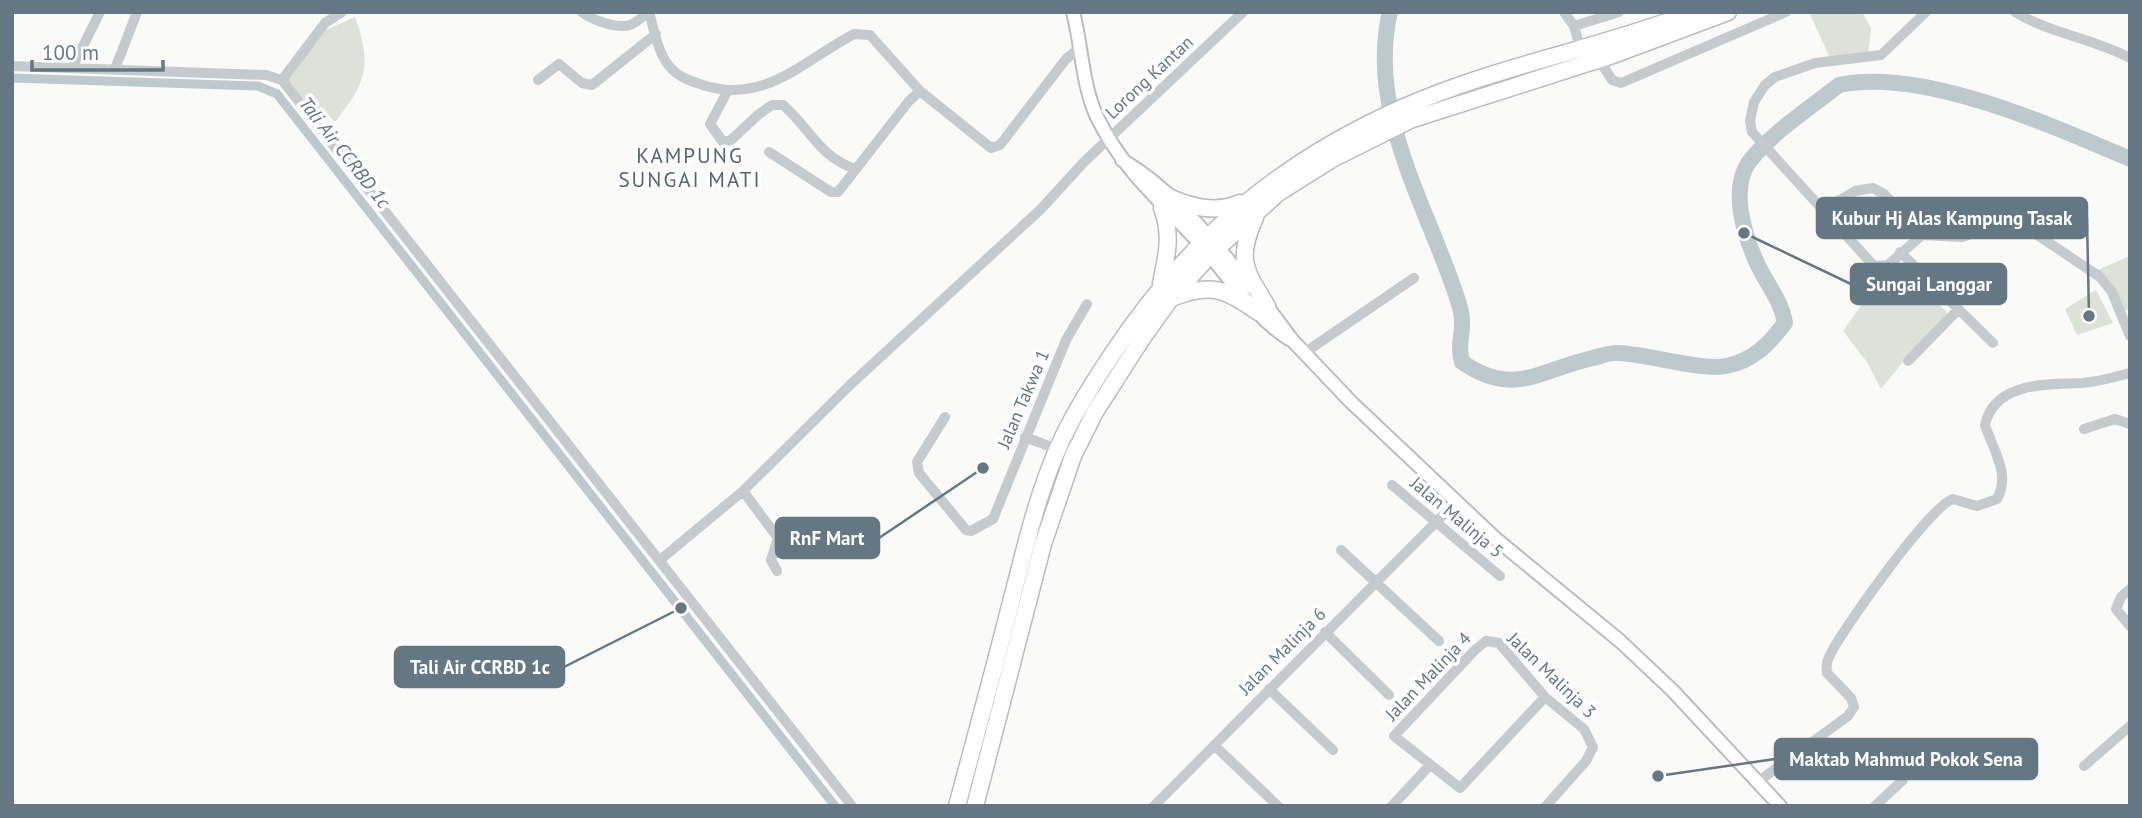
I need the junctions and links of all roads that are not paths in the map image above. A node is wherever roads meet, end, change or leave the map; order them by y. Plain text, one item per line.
1 (100, 12) edge
2 (137, 12) edge
3 (342, 12) edge
4 (582, 12) edge
5 (649, 12) edge
6 (1073, 12) edge
7 (1243, 12) edge
8 (1564, 12) edge
9 (1619, 12) edge
10 (1693, 12) edge
11 (1728, 12) edge
12 (1786, 12) edge
13 (1926, 12) edge
14 (2015, 12) edge
15 (324, 18) edge
16 (1574, 26) junction
17 (656, 34) junction
18 (1081, 47) junction
19 (1581, 51) junction
20 (2130, 58) edge
21 (1599, 59) junction
22 (12, 66) edge
23 (72, 68) junction
24 (115, 69) junction
25 (282, 80) junction
26 (538, 80) dead end
27 (920, 91) junction
28 (727, 92) junction
29 (1407, 114) junction
30 (1109, 138) junction
31 (769, 152) dead end
32 (855, 169) junction
33 (1167, 203) junction
34 (1253, 205) junction
35 (1823, 210) junction
36 (1922, 235) junction
37 (1208, 246) junction
38 (1900, 252) junction
39 (1414, 278) dead end
40 (1166, 291) junction
41 (1087, 304) dead end
42 (1263, 309) junction
43 (1956, 311) junction
44 (2130, 336) edge
45 (1993, 343) dead end
46 (1304, 354) junction
47 (1908, 361) dead end
48 (2130, 373) edge
49 (945, 417) dead end
50 (2130, 424) edge
51 (2084, 429) dead end
52 (1025, 438) junction
53 (1057, 449) junction
54 (1392, 485) dead end
55 (743, 491) junction
56 (1456, 502) junction
57 (1437, 522) junction
58 (1341, 550) dead end
59 (660, 560) junction
60 (777, 571) dead end
61 (1500, 576) dead end
62 (1376, 581) junction
63 (2130, 589) edge
64 (2130, 626) edge
65 (1325, 632) junction
66 (1439, 641) dead end
67 (1486, 641) joint
68 (1269, 689) junction
69 (1389, 695) dead end
70 (1545, 696) junction
71 (2130, 726) edge
72 (1214, 745) junction
73 (1334, 750) dead end
74 (1430, 765) junction
75 (2084, 766) dead end
76 (1903, 780) dead end
77 (1759, 782) junction
78 (1157, 805) edge
79 (852, 806) edge
80 (957, 806) edge
81 (975, 806) edge
82 (1278, 806) edge
83 (1392, 806) edge
84 (1546, 806) edge
85 (1780, 806) edge
86 (1875, 806) edge

1 - 23 street
2 - 24 street
3 - 15 street
4 - 5 street
5 - 17 street
6 - 18 main road
7 - 30 street, Lorong Kantan
8 - 16 street
9 - 16 street
10 - 19 highway
11 - 21 highway
12 - 21 street
13 - 35 street
14 - 20 street
15 - 25 street
16 - 19 street
17 - 26 street
17 - 28 street
18 - 27 street
18 - 30 main road
19 - 29 highway
21 - 29 highway
22 - 23 street
23 - 24 street
24 - 25 street
25 - 59 street
27 - 28 street
27 - 32 street
28 - 32 street
29 - 34 highway
30 - 33 main road
30 - 55 street, Lorong Kantan
31 - 32 street
33 - 34 highway
33 - 37 main road
33 - 40 highway
34 - 37 highway
34 - 42 highway
35 - 36 street
35 - 38 street
36 - 38 street
36 - 44 street
37 - 40 highway
37 - 42 main road
38 - 43 street
39 - 46 street
40 - 42 highway
40 - 53 highway
40 - 81 highway
41 - 52 street, Jalan Takwa 1
42 - 46 main road
43 - 45 street
43 - 47 street
46 - 56 main road
48 - 77 street
49 - 52 street, Jalan Takwa 1
50 - 51 street
52 - 53 street
53 - 80 highway
54 - 57 street, Jalan Malinja 5
55 - 59 street, Lorong Kantan
55 - 60 street
56 - 57 street, Jalan Malinja 6
56 - 77 main road
57 - 61 street, Jalan Malinja 5
57 - 62 street, Jalan Malinja 6
58 - 62 street
59 - 79 street
62 - 65 street, Jalan Malinja 6
62 - 66 street
63 - 64 street
65 - 68 street, Jalan Malinja 6
65 - 69 street
67 - 70 street, Jalan Malinja 3
67 - 74 street, Jalan Malinja 4
68 - 72 street, Jalan Malinja 6
68 - 73 street
70 - 74 street
70 - 84 street, Jalan Malinja 3
71 - 75 street
72 - 78 street, Jalan Malinja 6
72 - 82 street
74 - 83 street
76 - 86 street
77 - 85 main road

